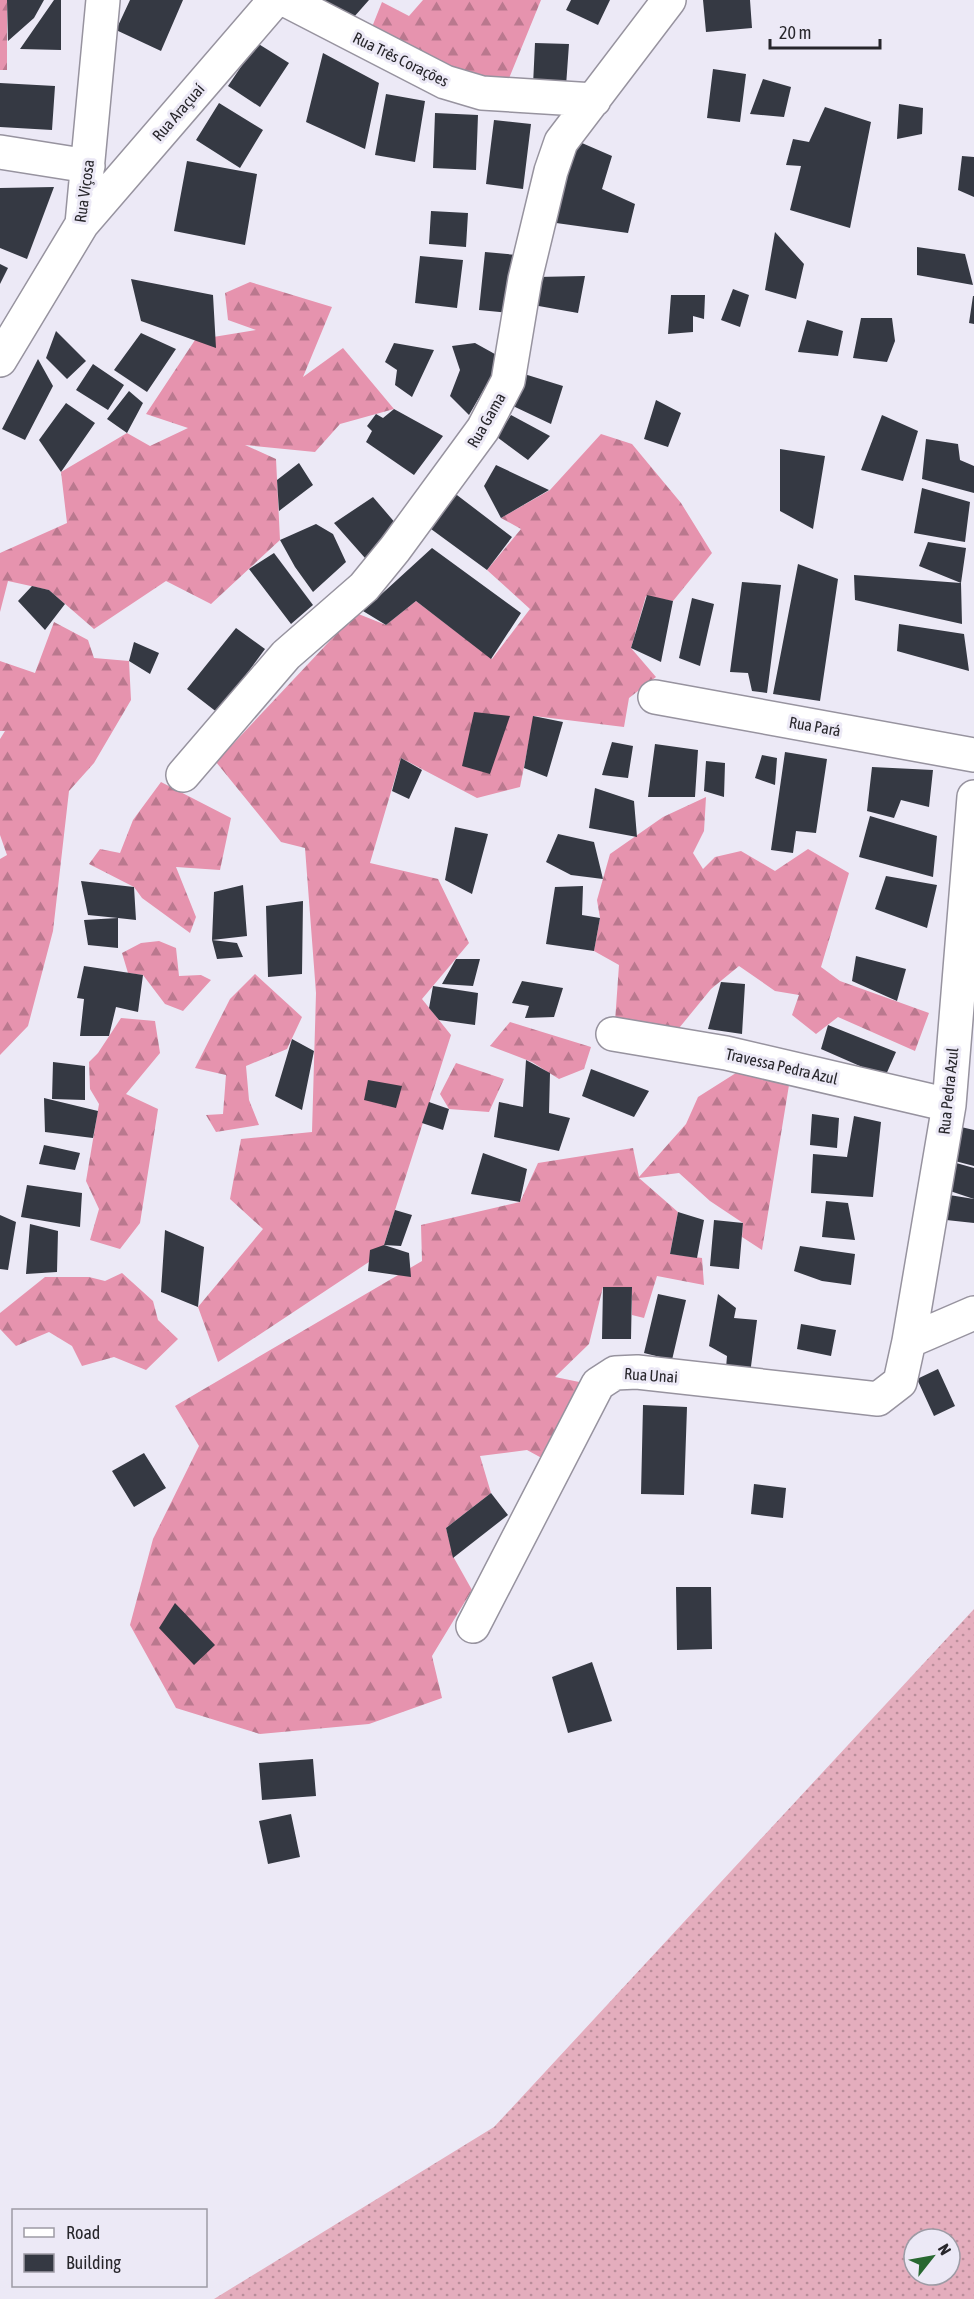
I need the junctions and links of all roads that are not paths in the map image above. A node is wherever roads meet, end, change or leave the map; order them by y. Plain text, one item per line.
1 (103, 0) edge
2 (275, 0) edge
3 (286, 0) edge
4 (669, 0) edge
5 (594, 100) junction
6 (0, 152) edge
7 (88, 166) junction
8 (82, 224) junction
9 (0, 360) edge
10 (655, 697) dead end
11 (974, 755) edge
12 (183, 775) dead end
13 (974, 797) edge
14 (613, 1034) dead end
15 (949, 1105) junction
16 (974, 1313) edge
17 (909, 1341) junction
18 (900, 1382) joint
19 (473, 1626) dead end

1 - 7 street, Rua Viçosa
2 - 8 street, Rua Araçuaí
3 - 5 street, Rua Três Corações
4 - 5 street, Rua Gama
5 - 12 street, Rua Gama
6 - 7 street
7 - 8 street, Rua Viçosa
8 - 9 street, Rua Viçosa
10 - 11 street, Rua Pará
13 - 15 street, Rua Pedra Azul
14 - 15 street, Travessa Pedra Azul
15 - 17 street, Rua Pedra Azul
16 - 17 street
17 - 18 street, Rua Pedra Azul
18 - 19 street, Rua Unai

